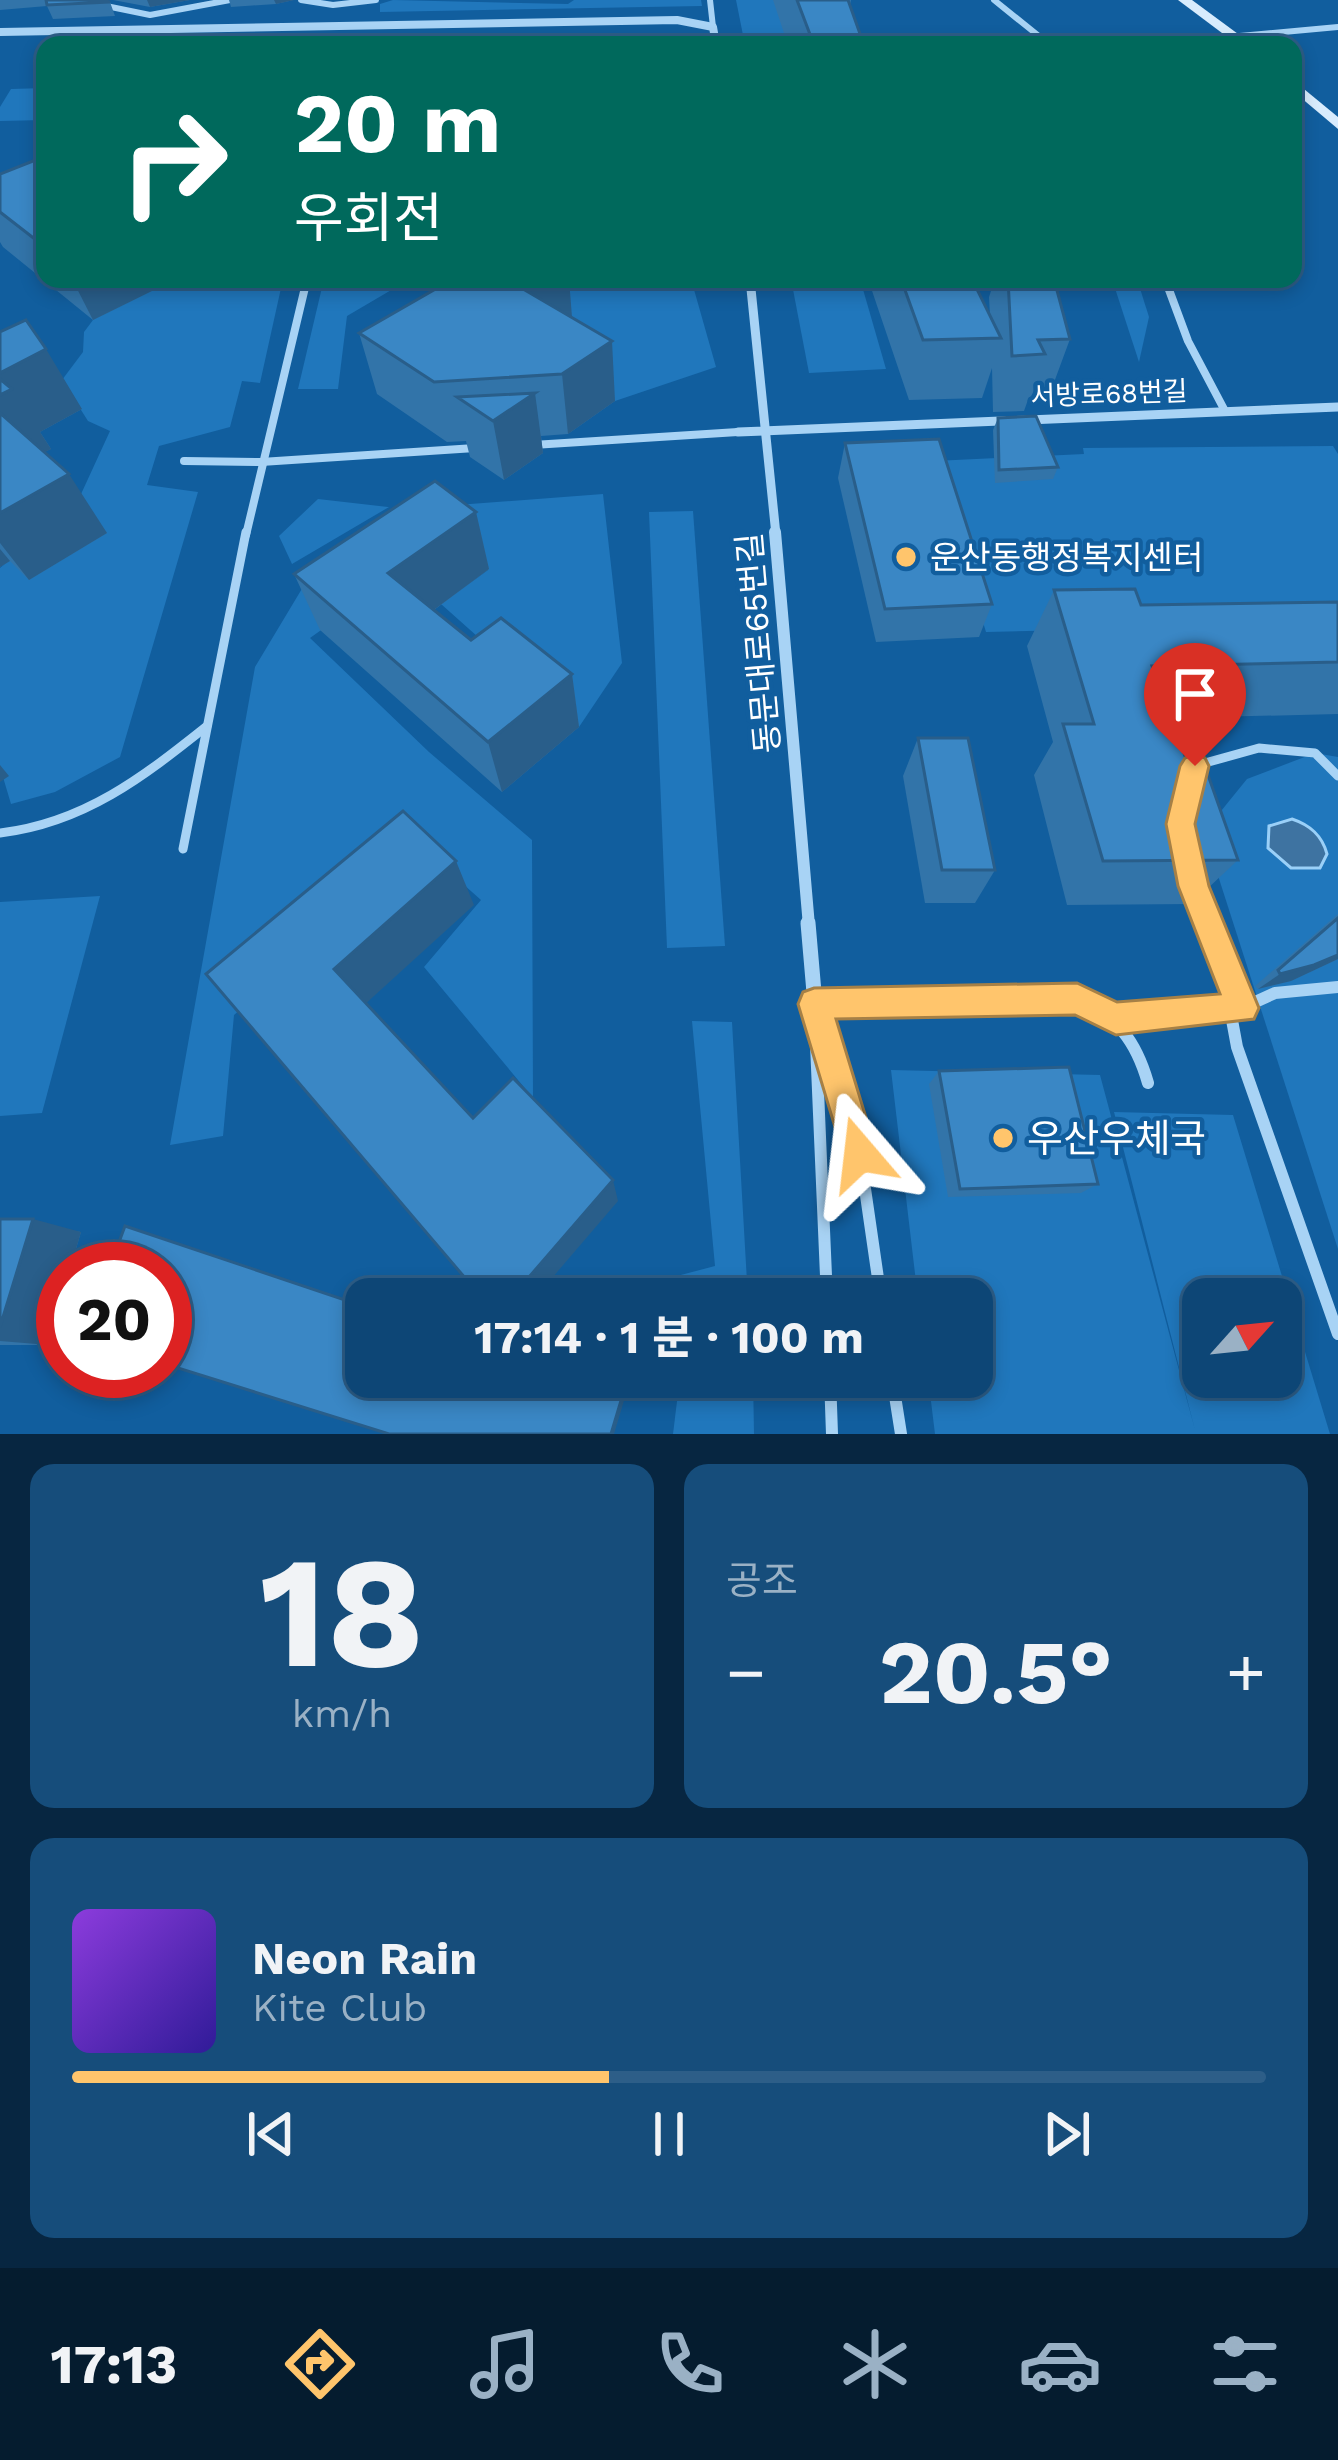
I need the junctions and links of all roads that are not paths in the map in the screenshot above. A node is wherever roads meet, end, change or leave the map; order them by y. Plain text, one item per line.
1 (77, 0) edge
2 (186, 0) edge
3 (230, 0) edge
4 (301, 0) edge
5 (376, 0) edge
6 (710, 0) edge
7 (994, 0) edge
8 (1184, 0) edge
9 (212, 2) edge
10 (181, 11) junction
11 (713, 27) junction
12 (1338, 27) edge
13 (171, 30) junction
14 (0, 32) edge
15 (714, 36) edge
16 (1039, 36) edge
17 (1234, 36) edge
18 (1270, 36) edge
19 (1302, 93) edge
20 (1338, 125) edge
21 (305, 288) edge
22 (751, 288) edge
23 (1168, 288) edge
24 (1338, 407) edge
25 (1225, 410) junction
26 (767, 430) junction
27 (738, 432) joint
28 (523, 446) edge
29 (476, 448) edge
30 (184, 461) dead end
31 (261, 462) junction
32 (207, 725) junction
33 (1338, 776) edge
34 (1185, 805) edge
35 (0, 833) edge
36 (183, 849) dead end
37 (1194, 886) edge
38 (1338, 987) edge
39 (814, 1004) junction
40 (1242, 1008) junction
41 (1116, 1018) junction
42 (1148, 1083) dead end
43 (826, 1278) edge
44 (878, 1278) edge
45 (1338, 1334) edge
46 (831, 1398) edge
47 (895, 1398) edge
48 (832, 1434) edge
49 (901, 1434) edge

1 - 10 lane
2 - 10 lane
3 - 9 lane
4 - 5 lane
6 - 11 lane
7 - 16 lane
8 - 17 main road
9 - 10 lane
10 - 13 lane
11 - 13 street
11 - 15 street
12 - 18 lane
13 - 14 street
19 - 20 main road
21 - 31 lane
22 - 26 street, 동문대로65번길
23 - 25 lane
24 - 25 street, 서방로68번길
25 - 26 street, 서방로68번길
26 - 27 street, 서방로68번길
26 - 39 street, 동문대로65번길
27 - 28 lane
29 - 31 lane
30 - 31 lane
31 - 32 lane
32 - 35 lane
32 - 36 lane
33 - 34 lane
37 - 40 lane
38 - 40 lane
39 - 41 lane
39 - 43 lane
39 - 44 lane
40 - 41 lane
40 - 45 lane
41 - 42 lane
46 - 48 lane
47 - 49 lane

